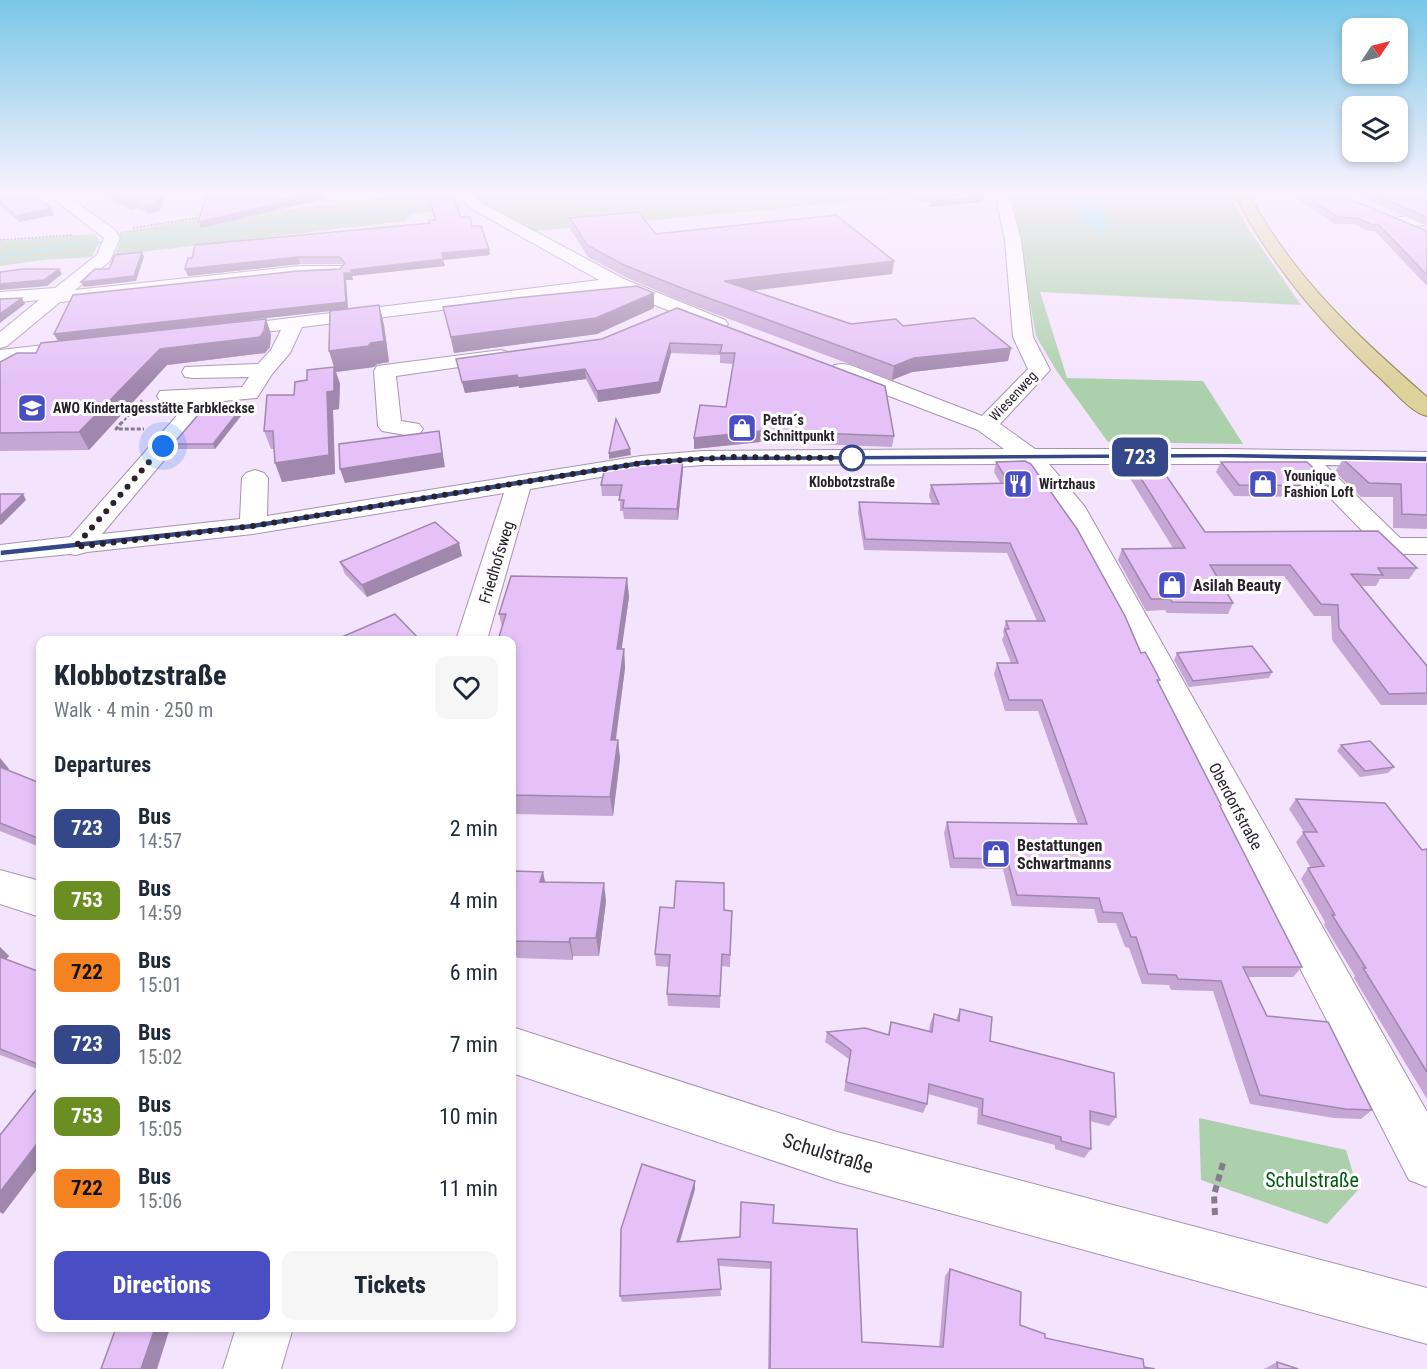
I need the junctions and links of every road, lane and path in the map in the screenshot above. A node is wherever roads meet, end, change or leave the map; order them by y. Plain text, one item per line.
1 (104, 257) edge
2 (572, 257) edge
3 (1015, 257) edge
4 (1277, 257) edge
5 (336, 270) edge
6 (618, 283) junction
7 (60, 295) junction
8 (0, 298) edge
9 (676, 308) junction
10 (655, 318) edge
11 (294, 324) junction
12 (731, 328) edge
13 (205, 333) edge
14 (0, 342) edge
15 (103, 344) edge
16 (519, 353) edge
17 (0, 356) edge
18 (820, 362) edge
19 (264, 370) junction
20 (193, 372) dead end
21 (168, 396) dead end
22 (206, 396) junction
23 (1427, 409) edge
24 (986, 425) junction
25 (411, 429) dead end
26 (1031, 458) junction
27 (1304, 458) junction
28 (1427, 459) edge
29 (255, 478) dead end
30 (518, 483) junction
31 (253, 526) junction
32 (1427, 546) edge
33 (75, 547) junction
34 (0, 553) edge
35 (473, 636) edge
36 (0, 886) edge
37 (36, 898) edge
38 (516, 1051) edge
39 (1223, 1162) dead end
40 (1427, 1162) edge
41 (1226, 1262) junction
42 (1427, 1316) edge
43 (264, 1332) edge
44 (252, 1369) edge

1 - 7 street
2 - 6 street
3 - 24 street, Wiesenweg
4 - 23 main road
5 - 7 street
6 - 9 street
6 - 11 street
7 - 8 street
7 - 14 street
9 - 10 street
9 - 12 street
11 - 13 street
11 - 19 street
15 - 17 street
16 - 25 street
18 - 24 street
19 - 20 street
19 - 22 street
21 - 22 street
22 - 33 street
24 - 26 street
26 - 27 street
26 - 30 street
26 - 40 street, Oberdorfstraße
27 - 28 street
27 - 32 street
29 - 31 street
30 - 31 street
30 - 35 street, Friedhofsweg
31 - 33 street
33 - 34 street
36 - 37 street
38 - 41 street, Schulstraße
39 - 41 path
41 - 42 street, Schulstraße
43 - 44 street

